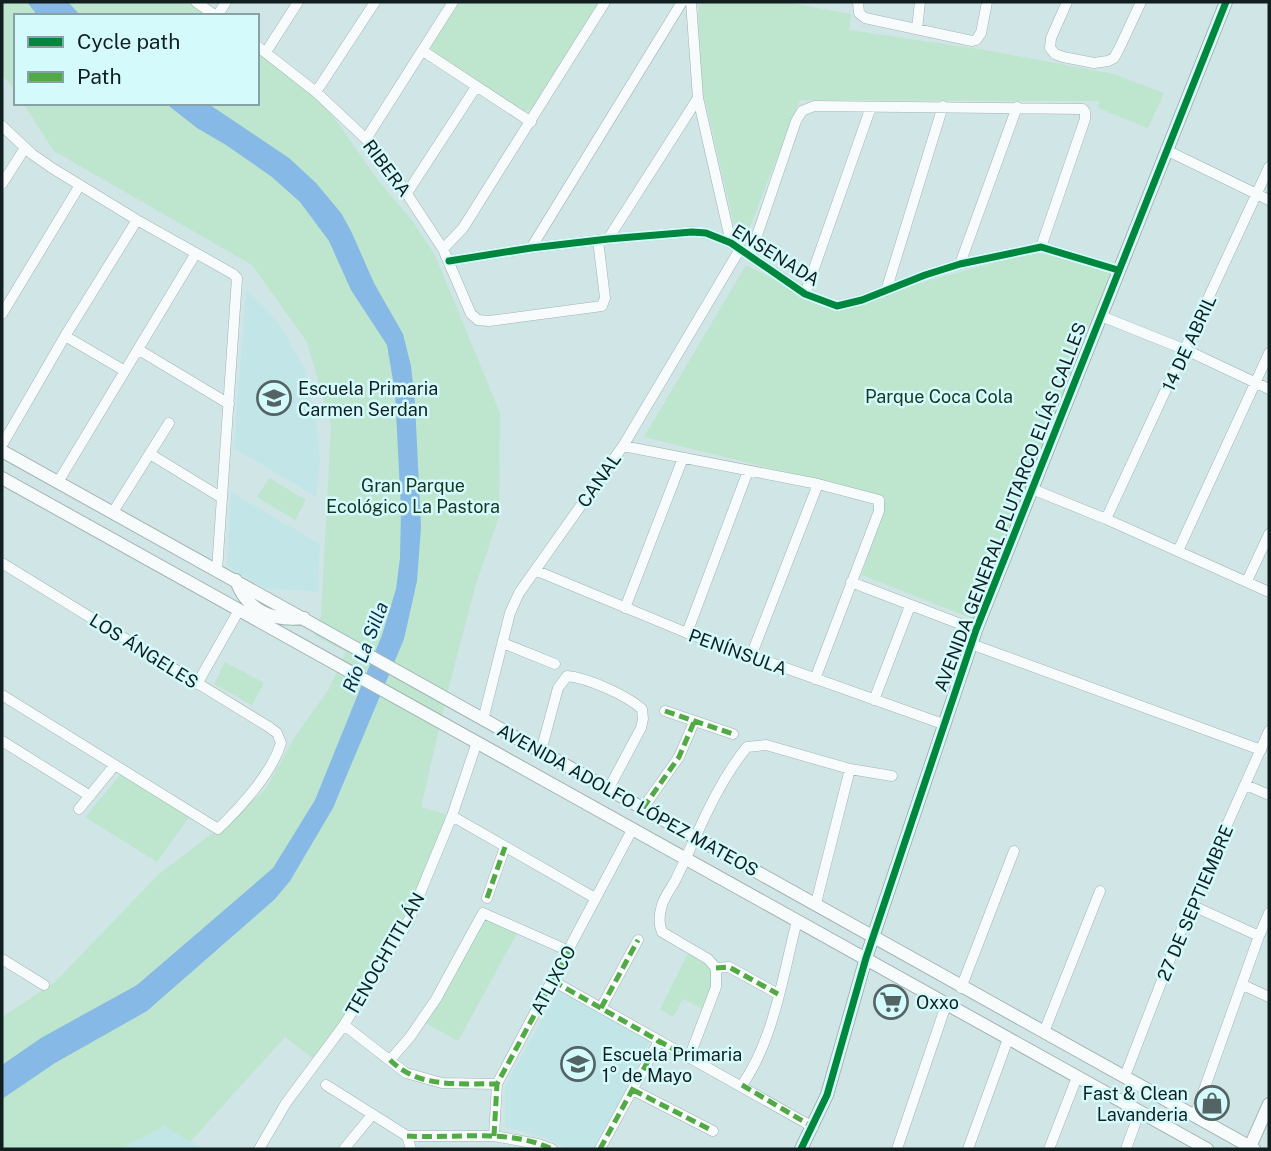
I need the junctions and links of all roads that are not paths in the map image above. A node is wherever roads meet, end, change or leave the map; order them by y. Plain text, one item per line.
1 (197, 2) edge
2 (298, 2) edge
3 (374, 2) edge
4 (453, 2) edge
5 (605, 2) edge
6 (682, 2) edge
7 (691, 2) edge
8 (858, 2) edge
9 (920, 2) edge
10 (987, 2) edge
11 (1067, 2) edge
12 (1141, 2) edge
13 (1226, 2) edge
14 (213, 14) edge
15 (917, 29) junction
16 (262, 49) edge
17 (423, 51) junction
18 (476, 87) junction
19 (316, 92) junction
20 (698, 98) junction
21 (943, 106) junction
22 (871, 107) junction
23 (1017, 107) junction
24 (531, 122) junction
25 (2, 126) edge
26 (366, 139) junction
27 (25, 148) junction
28 (1166, 149) junction
29 (1269, 167) edge
30 (2, 184) edge
31 (80, 185) junction
32 (407, 193) junction
33 (1257, 194) junction
34 (1269, 200) edge
35 (137, 220) junction
36 (603, 240) junction
37 (1041, 247) junction
38 (531, 248) junction
39 (443, 249) junction
40 (740, 249) junction
41 (196, 253) junction
42 (449, 261) junction
43 (960, 264) junction
44 (1118, 270) junction
45 (886, 290) junction
46 (806, 294) junction
47 (5, 301) edge
48 (2, 314) edge
49 (1101, 316) junction
50 (65, 336) junction
51 (139, 349) junction
52 (1186, 350) junction
53 (1269, 353) edge
54 (125, 371) junction
55 (1256, 383) junction
56 (1269, 389) edge
57 (229, 404) junction
58 (169, 423) dead end
59 (2, 445) edge
60 (623, 446) junction
61 (2, 451) edge
62 (150, 454) junction
63 (683, 458) junction
64 (748, 471) junction
65 (2, 478) edge
66 (58, 482) junction
67 (818, 484) junction
68 (1032, 489) junction
69 (222, 498) junction
70 (113, 512) junction
71 (1107, 519) junction
72 (1269, 534) edge
73 (1178, 551) junction
74 (2, 563) edge
75 (217, 570) junction
76 (537, 571) junction
77 (850, 582) junction
78 (1247, 582) junction
79 (1269, 592) edge
80 (910, 606) junction
81 (625, 608) junction
82 (239, 610) junction
83 (976, 630) junction
84 (687, 633) junction
85 (503, 643) junction
86 (971, 644) junction
87 (751, 656) junction
88 (555, 664) dead end
89 (815, 679) junction
90 (197, 684) junction
91 (2, 695) edge
92 (874, 700) junction
93 (665, 712) dead end
94 (483, 720) junction
95 (694, 722) junction
96 (943, 724) junction
97 (1269, 731) edge
98 (733, 734) dead end
99 (2, 741) edge
100 (477, 742) junction
101 (1261, 750) junction
102 (541, 751) junction
103 (114, 766) junction
104 (850, 769) junction
105 (892, 776) dead end
106 (1246, 785) junction
107 (609, 788) junction
108 (1269, 795) edge
109 (90, 796) junction
110 (643, 808) junction
111 (79, 809) dead end
112 (452, 817) junction
113 (632, 830) junction
114 (695, 837) junction
115 (505, 847) junction
116 (1014, 851) dead end
117 (685, 858) junction
118 (1100, 891) dead end
119 (487, 898) dead end
120 (595, 898) junction
121 (816, 903) junction
122 (1191, 905) junction
123 (1269, 914) edge
124 (797, 920) junction
125 (873, 936) junction
126 (1259, 936) junction
127 (638, 940) dead end
128 (569, 951) junction
129 (866, 958) junction
130 (3, 961) edge
131 (716, 968) junction
132 (553, 981) junction
133 (44, 985) dead end
134 (1243, 985) junction
135 (961, 988) junction
136 (778, 994) junction
137 (1269, 997) edge
138 (946, 1005) junction
139 (601, 1008) junction
140 (344, 1025) junction
141 (1044, 1032) junction
142 (1008, 1039) junction
143 (659, 1041) junction
144 (689, 1058) junction
145 (390, 1060) junction
146 (1125, 1076) junction
147 (1077, 1077) junction
148 (497, 1084) junction
149 (326, 1085) dead end
150 (743, 1085) junction
151 (633, 1090) junction
152 (1269, 1104) edge
153 (1139, 1113) junction
154 (372, 1115) junction
155 (1195, 1115) junction
156 (813, 1127) junction
157 (713, 1132) dead end
158 (407, 1136) junction
159 (494, 1136) junction
160 (537, 1147) edge
161 (1251, 1148) edge
162 (259, 1149) edge
163 (344, 1149) edge
164 (411, 1149) edge
165 (552, 1149) edge
166 (600, 1149) edge
167 (801, 1149) edge
168 (897, 1149) edge
169 (968, 1149) edge
170 (1049, 1149) edge
171 (1126, 1149) edge
172 (1207, 1149) edge

1 - 14 street
2 - 16 street
3 - 19 street
4 - 17 street
5 - 24 street
6 - 38 street
7 - 20 street
8 - 15 street
9 - 15 street
10 - 15 street
11 - 12 street
13 - 28 main road, AVENIDA GENERAL PLUTARCO ELÍAS CALLES
16 - 19 street, RIBERA
17 - 18 street
17 - 26 street
18 - 24 street
18 - 32 street
19 - 26 street, RIBERA
20 - 36 street
20 - 40 street
21 - 22 street
21 - 23 street
21 - 45 street
22 - 40 street, CANAL
22 - 46 street
23 - 37 street
23 - 43 street
24 - 39 street
25 - 27 street
26 - 32 street, RIBERA
27 - 30 street
27 - 31 street
28 - 33 street
28 - 44 main road, AVENIDA GENERAL PLUTARCO ELÍAS CALLES
29 - 33 street, 14 DE ABRIL
31 - 35 street
31 - 47 street
32 - 39 street, RIBERA
33 - 34 street
33 - 52 street, 14 DE ABRIL
35 - 41 street
35 - 50 street
36 - 38 street, ENSENADA
36 - 40 street, ENSENADA
36 - 42 street, RIBERA
37 - 43 street, ENSENADA
37 - 44 street, ENSENADA
38 - 42 street, ENSENADA
39 - 42 street, RIBERA
40 - 46 street, ENSENADA
40 - 60 street, CANAL
41 - 51 street
41 - 57 street
43 - 45 street, ENSENADA
44 - 49 main road, AVENIDA GENERAL PLUTARCO ELÍAS CALLES
45 - 46 street, ENSENADA
47 - 48 street
49 - 52 street
49 - 68 main road, AVENIDA GENERAL PLUTARCO ELÍAS CALLES
50 - 54 street
50 - 59 street
51 - 54 street
51 - 57 street
52 - 55 street
52 - 71 street, 14 DE ABRIL
53 - 55 street
54 - 66 street
55 - 56 street
55 - 73 street
57 - 69 street
58 - 62 street
60 - 63 street
60 - 76 street, CANAL
61 - 66 main road, AVENIDA ADOLFO LÓPEZ MATEOS
62 - 69 street
62 - 70 street
63 - 64 street
63 - 81 street
64 - 67 street
64 - 84 street
65 - 82 main road, AVENIDA ADOLFO LÓPEZ MATEOS
66 - 70 main road, AVENIDA ADOLFO LÓPEZ MATEOS
67 - 77 street
67 - 87 street
68 - 71 street
68 - 83 main road, AVENIDA GENERAL PLUTARCO ELÍAS CALLES
69 - 75 street
70 - 75 main road, AVENIDA ADOLFO LÓPEZ MATEOS
71 - 73 street
72 - 78 street
73 - 78 street
74 - 90 street, LOS ÁNGELES
75 - 94 main road, AVENIDA ADOLFO LÓPEZ MATEOS
76 - 81 street, PENÍNSULA
76 - 85 street, CANAL
77 - 80 street
77 - 89 street
78 - 79 street
80 - 83 street
80 - 92 street
81 - 84 street, PENÍNSULA
82 - 90 street
82 - 100 main road, AVENIDA ADOLFO LÓPEZ MATEOS
83 - 86 main road, AVENIDA GENERAL PLUTARCO ELÍAS CALLES
84 - 87 street, PENÍNSULA
85 - 88 street
85 - 94 street, CANAL
86 - 96 main road, AVENIDA GENERAL PLUTARCO ELÍAS CALLES
86 - 101 street
87 - 89 street, PENÍNSULA
89 - 92 street, PENÍNSULA
90 - 103 street, LOS ÁNGELES
91 - 103 street
92 - 96 street, PENÍNSULA
93 - 95 street
94 - 102 main road, AVENIDA ADOLFO LÓPEZ MATEOS
95 - 98 street
95 - 110 street
96 - 125 main road, AVENIDA GENERAL PLUTARCO ELÍAS CALLES
97 - 101 street, 27 DE SEPTIEMBRE
99 - 109 street
100 - 112 street, TENOCHTITLÁN
100 - 113 main road, AVENIDA ADOLFO LÓPEZ MATEOS
101 - 106 street, 27 DE SEPTIEMBRE
102 - 107 main road, AVENIDA ADOLFO LÓPEZ MATEOS
102 - 107 street
103 - 109 street
104 - 105 street
104 - 114 street
104 - 121 street
106 - 108 street
106 - 122 street, 27 DE SEPTIEMBRE
107 - 110 main road, AVENIDA ADOLFO LÓPEZ MATEOS
109 - 111 street
110 - 114 main road, AVENIDA ADOLFO LÓPEZ MATEOS
112 - 115 street
112 - 140 street, TENOCHTITLÁN
113 - 117 main road, AVENIDA ADOLFO LÓPEZ MATEOS
113 - 120 street, ATLIXCO
114 - 117 street
114 - 121 main road, AVENIDA ADOLFO LÓPEZ MATEOS
115 - 119 street
115 - 120 street
116 - 135 street
117 - 124 main road, AVENIDA ADOLFO LÓPEZ MATEOS
117 - 131 street
118 - 141 street
120 - 128 street, ATLIXCO
121 - 125 main road, AVENIDA ADOLFO LÓPEZ MATEOS
122 - 126 street
122 - 146 street, 27 DE SEPTIEMBRE
123 - 126 street
124 - 129 main road, AVENIDA ADOLFO LÓPEZ MATEOS
124 - 136 street
125 - 129 main road, AVENIDA GENERAL PLUTARCO ELÍAS CALLES
125 - 135 main road, AVENIDA ADOLFO LÓPEZ MATEOS
126 - 134 street
127 - 139 street
128 - 132 street, ATLIXCO
128 - 145 street
129 - 138 main road, AVENIDA ADOLFO LÓPEZ MATEOS
129 - 156 main road, AVENIDA GENERAL PLUTARCO ELÍAS CALLES
130 - 133 street
131 - 136 street
131 - 144 street
132 - 139 street
132 - 148 street, ATLIXCO
134 - 137 street
134 - 155 street
135 - 141 main road, AVENIDA ADOLFO LÓPEZ MATEOS
136 - 150 street
138 - 142 main road, AVENIDA ADOLFO LÓPEZ MATEOS
138 - 168 street
139 - 143 street
140 - 145 street
140 - 162 street, TENOCHTITLÁN
141 - 146 main road, AVENIDA ADOLFO LÓPEZ MATEOS
142 - 147 main road, AVENIDA ADOLFO LÓPEZ MATEOS
142 - 169 street
143 - 144 street
143 - 151 street
144 - 150 street
145 - 148 street
146 - 155 main road, AVENIDA ADOLFO LÓPEZ MATEOS
147 - 153 main road, AVENIDA ADOLFO LÓPEZ MATEOS
147 - 170 street
148 - 159 street, ATLIXCO
149 - 154 street
150 - 156 street
151 - 157 street
151 - 166 street
152 - 161 main road
153 - 171 street
153 - 172 main road, AVENIDA ADOLFO LÓPEZ MATEOS
154 - 158 street
154 - 163 street
155 - 161 main road, AVENIDA ADOLFO LÓPEZ MATEOS
156 - 167 main road, AVENIDA GENERAL PLUTARCO ELÍAS CALLES
158 - 159 street
158 - 164 street
159 - 160 street
160 - 165 street

